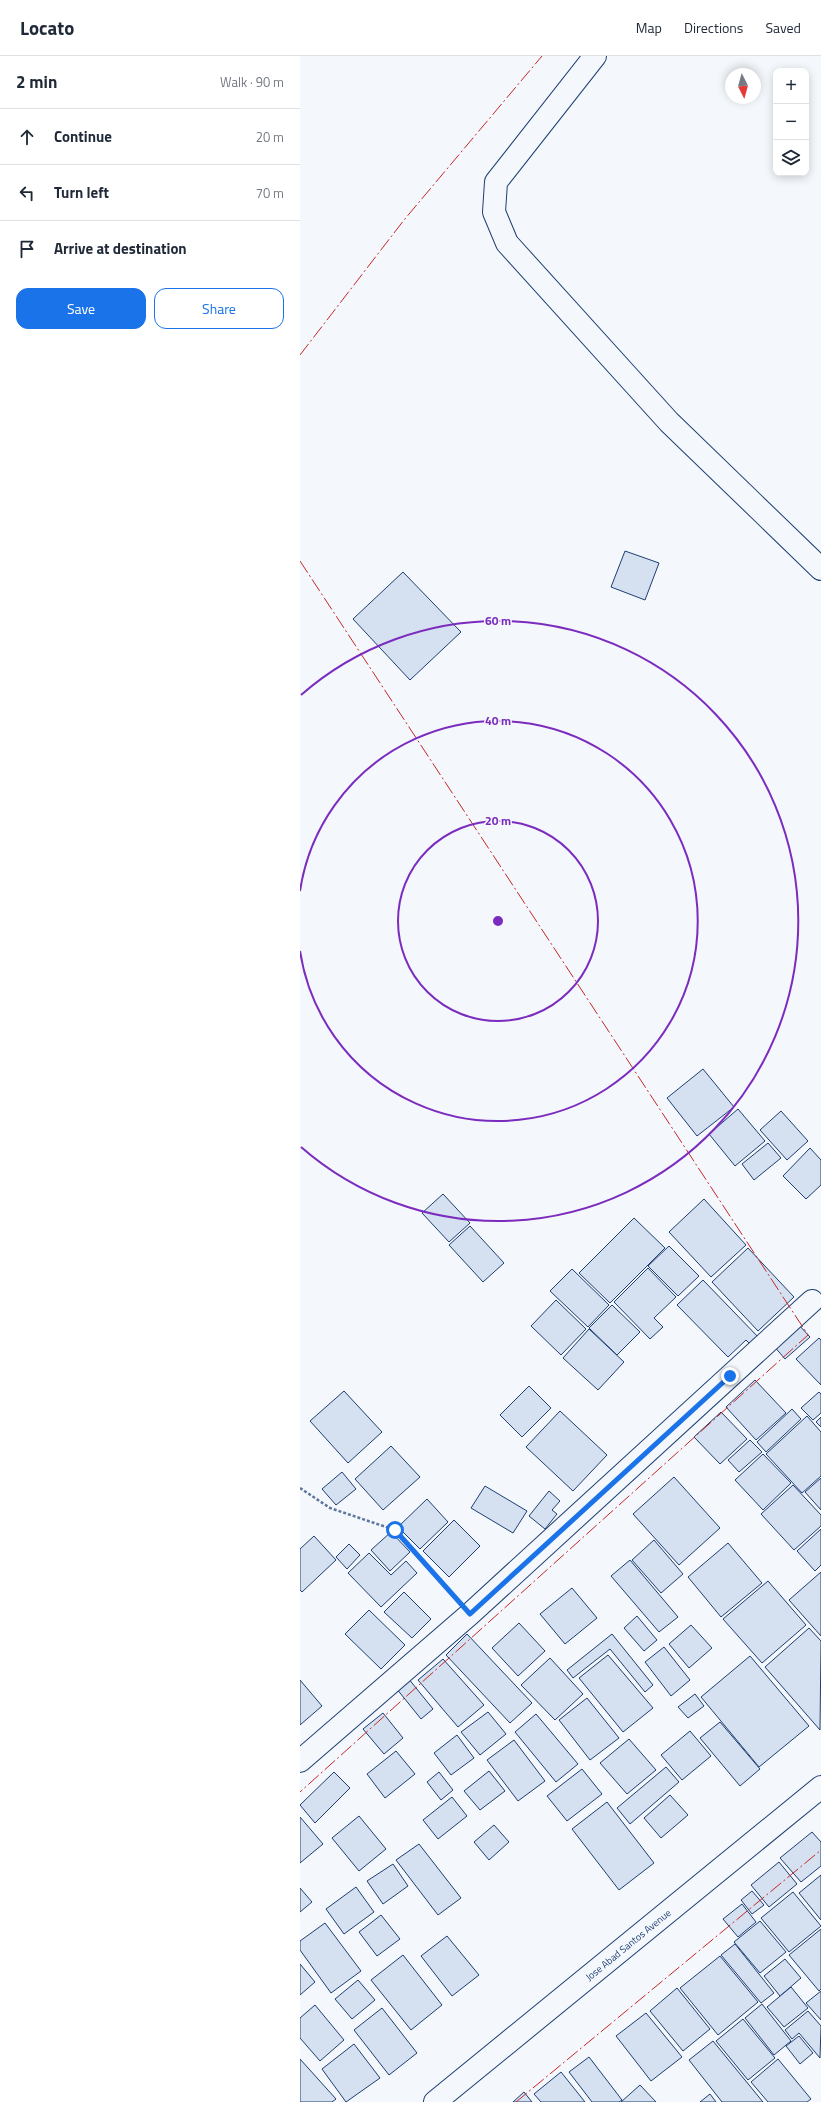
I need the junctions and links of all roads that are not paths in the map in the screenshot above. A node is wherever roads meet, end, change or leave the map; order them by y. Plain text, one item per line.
1 (595, 56) edge
2 (821, 569) edge
3 (812, 1301) dead end
4 (300, 1761) edge
5 (821, 1787) edge
6 (435, 2102) edge

1 - 2 main road
3 - 4 main road
5 - 6 main road, Jose Abad Santos Avenue

